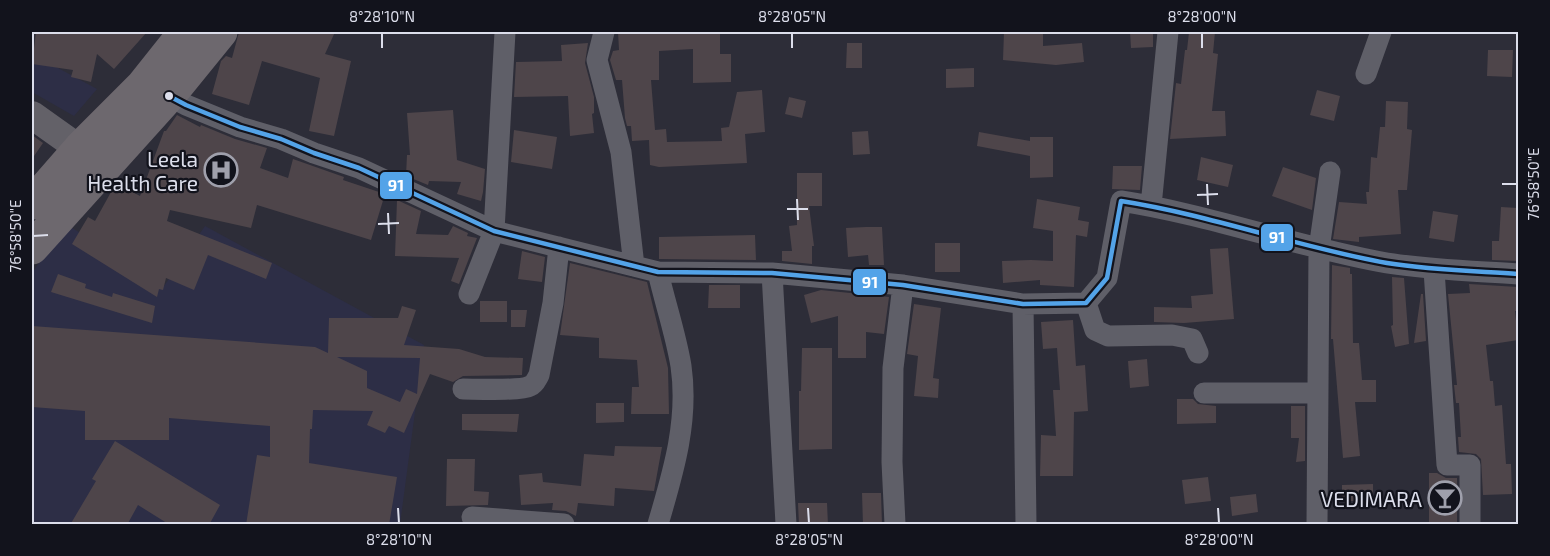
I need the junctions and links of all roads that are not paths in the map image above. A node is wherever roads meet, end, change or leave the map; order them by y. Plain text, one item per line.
1 (185, 32) edge
2 (221, 32) edge
3 (505, 32) edge
4 (604, 32) edge
5 (1168, 32) edge
6 (1381, 32) edge
7 (1366, 74) dead end
8 (169, 96) junction
9 (32, 115) edge
10 (92, 158) junction
11 (1330, 172) dead end
12 (32, 203) edge
13 (1151, 206) junction
14 (494, 231) junction
15 (559, 247) junction
16 (32, 248) edge
17 (1319, 249) junction
18 (634, 266) junction
19 (1434, 270) junction
20 (658, 272) junction
21 (772, 273) junction
22 (1518, 274) edge
23 (903, 285) junction
24 (469, 294) dead end
25 (1086, 303) junction
26 (1023, 304) junction
27 (1198, 353) dead end
28 (463, 389) dead end
29 (1204, 393) dead end
30 (1318, 393) junction
31 (472, 517) dead end
32 (564, 525) edge
33 (658, 525) edge
34 (786, 525) edge
35 (895, 525) edge
36 (1026, 525) edge
37 (1317, 525) edge
38 (1470, 525) edge

1 - 10 main road
2 - 8 main road
3 - 14 street
4 - 18 street
5 - 13 street
6 - 7 street
8 - 10 main road
8 - 14 street
9 - 10 street
10 - 12 main road
10 - 16 main road
11 - 17 street
13 - 17 street
13 - 25 street
14 - 15 street
14 - 24 street
15 - 18 street
15 - 28 street
17 - 19 street
17 - 30 street
18 - 20 street
19 - 22 street
19 - 38 street
20 - 21 street
20 - 33 street
21 - 23 street
21 - 34 street
23 - 26 street
23 - 35 street
25 - 26 street
25 - 27 street
26 - 36 street
29 - 30 street
30 - 37 street
31 - 32 street

